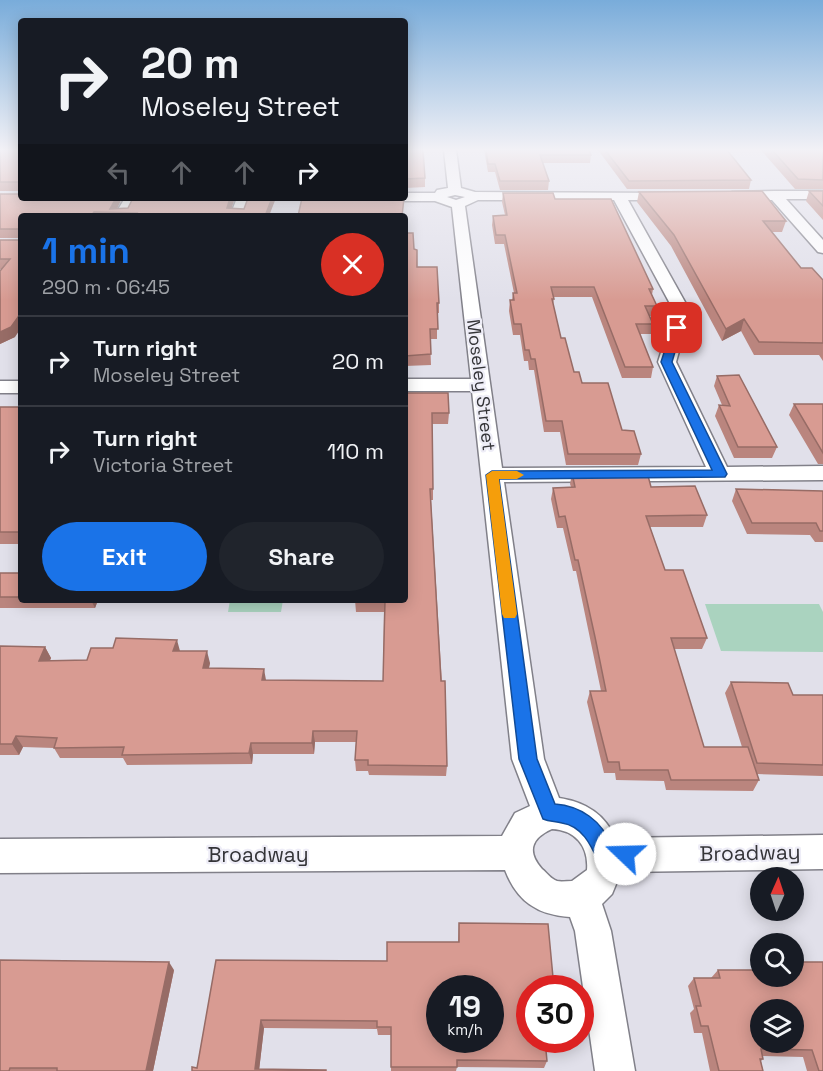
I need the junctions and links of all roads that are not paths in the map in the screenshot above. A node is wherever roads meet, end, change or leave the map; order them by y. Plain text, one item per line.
1 (456, 200) edge
2 (621, 200) edge
3 (779, 200) edge
4 (823, 249) edge
5 (408, 385) edge
6 (481, 385) junction
7 (823, 473) edge
8 (720, 474) junction
9 (492, 475) junction
10 (549, 813) junction
11 (823, 852) edge
12 (515, 853) junction
13 (605, 855) junction
14 (0, 856) edge
15 (582, 897) junction
16 (615, 1071) edge

1 - 6 street, Moseley Street
2 - 8 street
3 - 4 street
5 - 6 street
6 - 9 street, Moseley Street
7 - 8 street
8 - 9 street
9 - 10 street, Moseley Street
10 - 12 street
10 - 13 street
11 - 13 street, Broadway
12 - 14 street, Broadway
12 - 15 street
13 - 15 street
15 - 16 street

